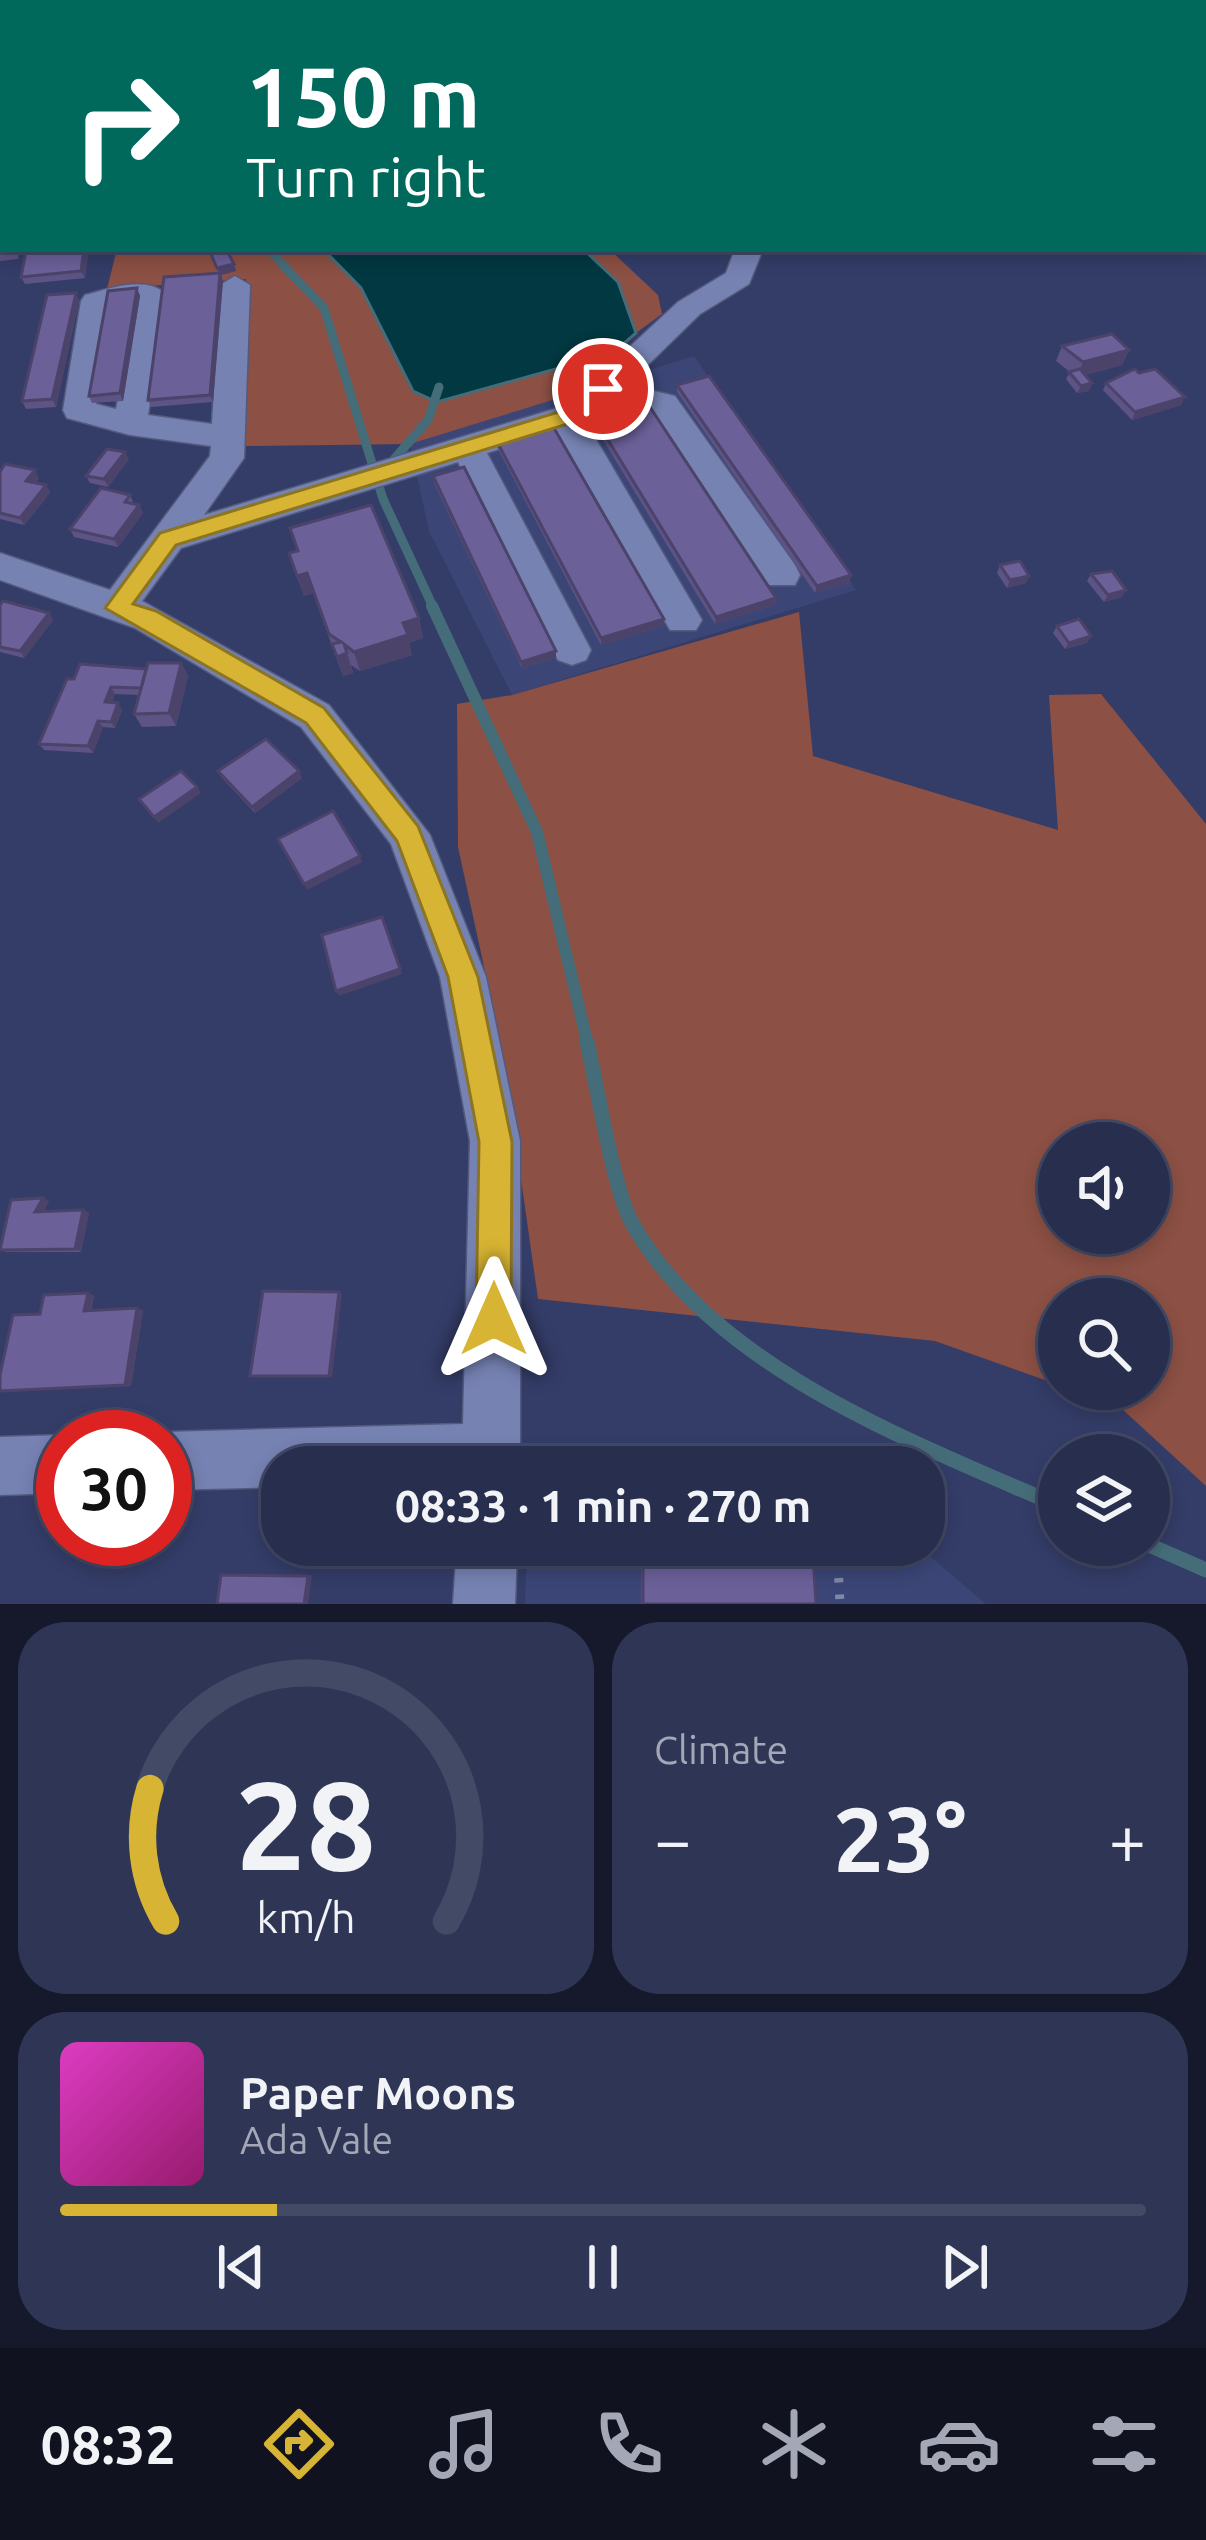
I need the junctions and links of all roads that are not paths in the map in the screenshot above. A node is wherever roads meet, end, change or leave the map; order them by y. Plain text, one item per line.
1 (747, 252) edge
2 (236, 285) dead end
3 (573, 415) junction
4 (130, 424) dead end
5 (229, 436) junction
6 (468, 448) junction
7 (168, 539) junction
8 (0, 566) edge
9 (782, 575) dead end
10 (117, 608) junction
11 (683, 620) dead end
12 (572, 650) dead end
13 (492, 1446) edge
14 (261, 1460) edge
15 (192, 1461) edge
16 (36, 1465) edge
17 (0, 1466) edge
18 (486, 1566) edge
19 (484, 1604) edge

1 - 3 street
2 - 5 street
3 - 6 street
3 - 9 street
3 - 11 street
4 - 5 street
5 - 7 street
6 - 7 street
6 - 12 street
7 - 10 street
8 - 10 street
10 - 13 street
14 - 15 street
16 - 17 street
18 - 19 street

